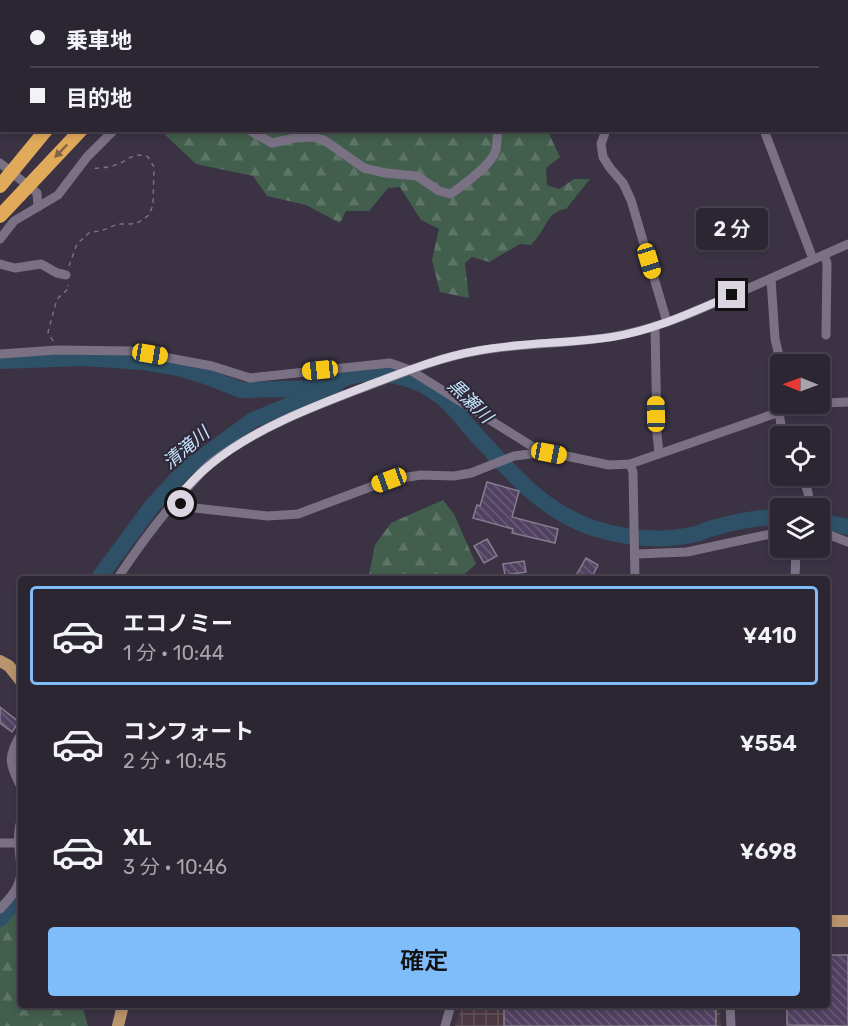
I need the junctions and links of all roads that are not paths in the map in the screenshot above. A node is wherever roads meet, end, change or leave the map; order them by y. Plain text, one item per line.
1 (44, 132) edge
2 (79, 132) edge
3 (112, 132) edge
4 (253, 132) edge
5 (498, 132) edge
6 (605, 132) edge
7 (765, 132) edge
8 (0, 163) edge
9 (0, 186) edge
10 (38, 207) junction
11 (0, 216) edge
12 (0, 239) edge
13 (848, 244) edge
14 (824, 255) junction
15 (813, 259) junction
16 (0, 264) edge
17 (66, 275) road end
18 (771, 279) junction
19 (667, 322) junction
20 (655, 326) junction
21 (826, 335) dead end
22 (0, 354) edge
23 (779, 354) edge
24 (410, 370) junction
25 (848, 402) edge
26 (830, 403) edge
27 (776, 414) edge
28 (538, 450) junction
29 (659, 453) junction
30 (630, 464) junction
31 (175, 500) junction
32 (770, 534) edge
33 (830, 535) edge
34 (848, 542) edge
35 (636, 552) junction
36 (796, 558) edge
37 (119, 576) edge
38 (635, 576) edge
39 (795, 576) edge
40 (0, 660) edge
41 (18, 677) edge
42 (18, 739) edge
43 (18, 781) edge
44 (0, 843) edge
45 (18, 843) edge
46 (18, 886) edge
47 (0, 909) edge
48 (830, 921) edge
49 (848, 921) edge
50 (122, 1008) edge
51 (450, 1008) edge
52 (730, 1008) edge
53 (118, 1026) edge
54 (445, 1026) edge
55 (731, 1026) edge

1 - 9 highway
2 -> 11 highway
3 - 10 street
4 - 5 street
6 - 19 street
7 - 15 street
8 - 10 street
10 - 12 street
13 - 14 street
14 - 15 street
14 - 21 street
15 - 18 street
16 - 17 street
18 - 19 street
18 - 23 street
19 - 20 street
20 - 24 street
20 - 29 street
22 - 24 street
24 - 28 street
24 - 31 street
25 - 26 street
27 - 29 street
28 - 30 street
28 - 31 street
29 - 30 street
30 - 35 street
31 - 37 street
32 - 35 street
33 - 34 street
35 - 38 street
36 - 39 street
40 - 41 main road
42 - 43 street
44 - 45 street
46 - 47 street
48 - 49 main road
50 - 53 main road
51 - 54 street
52 - 55 street

